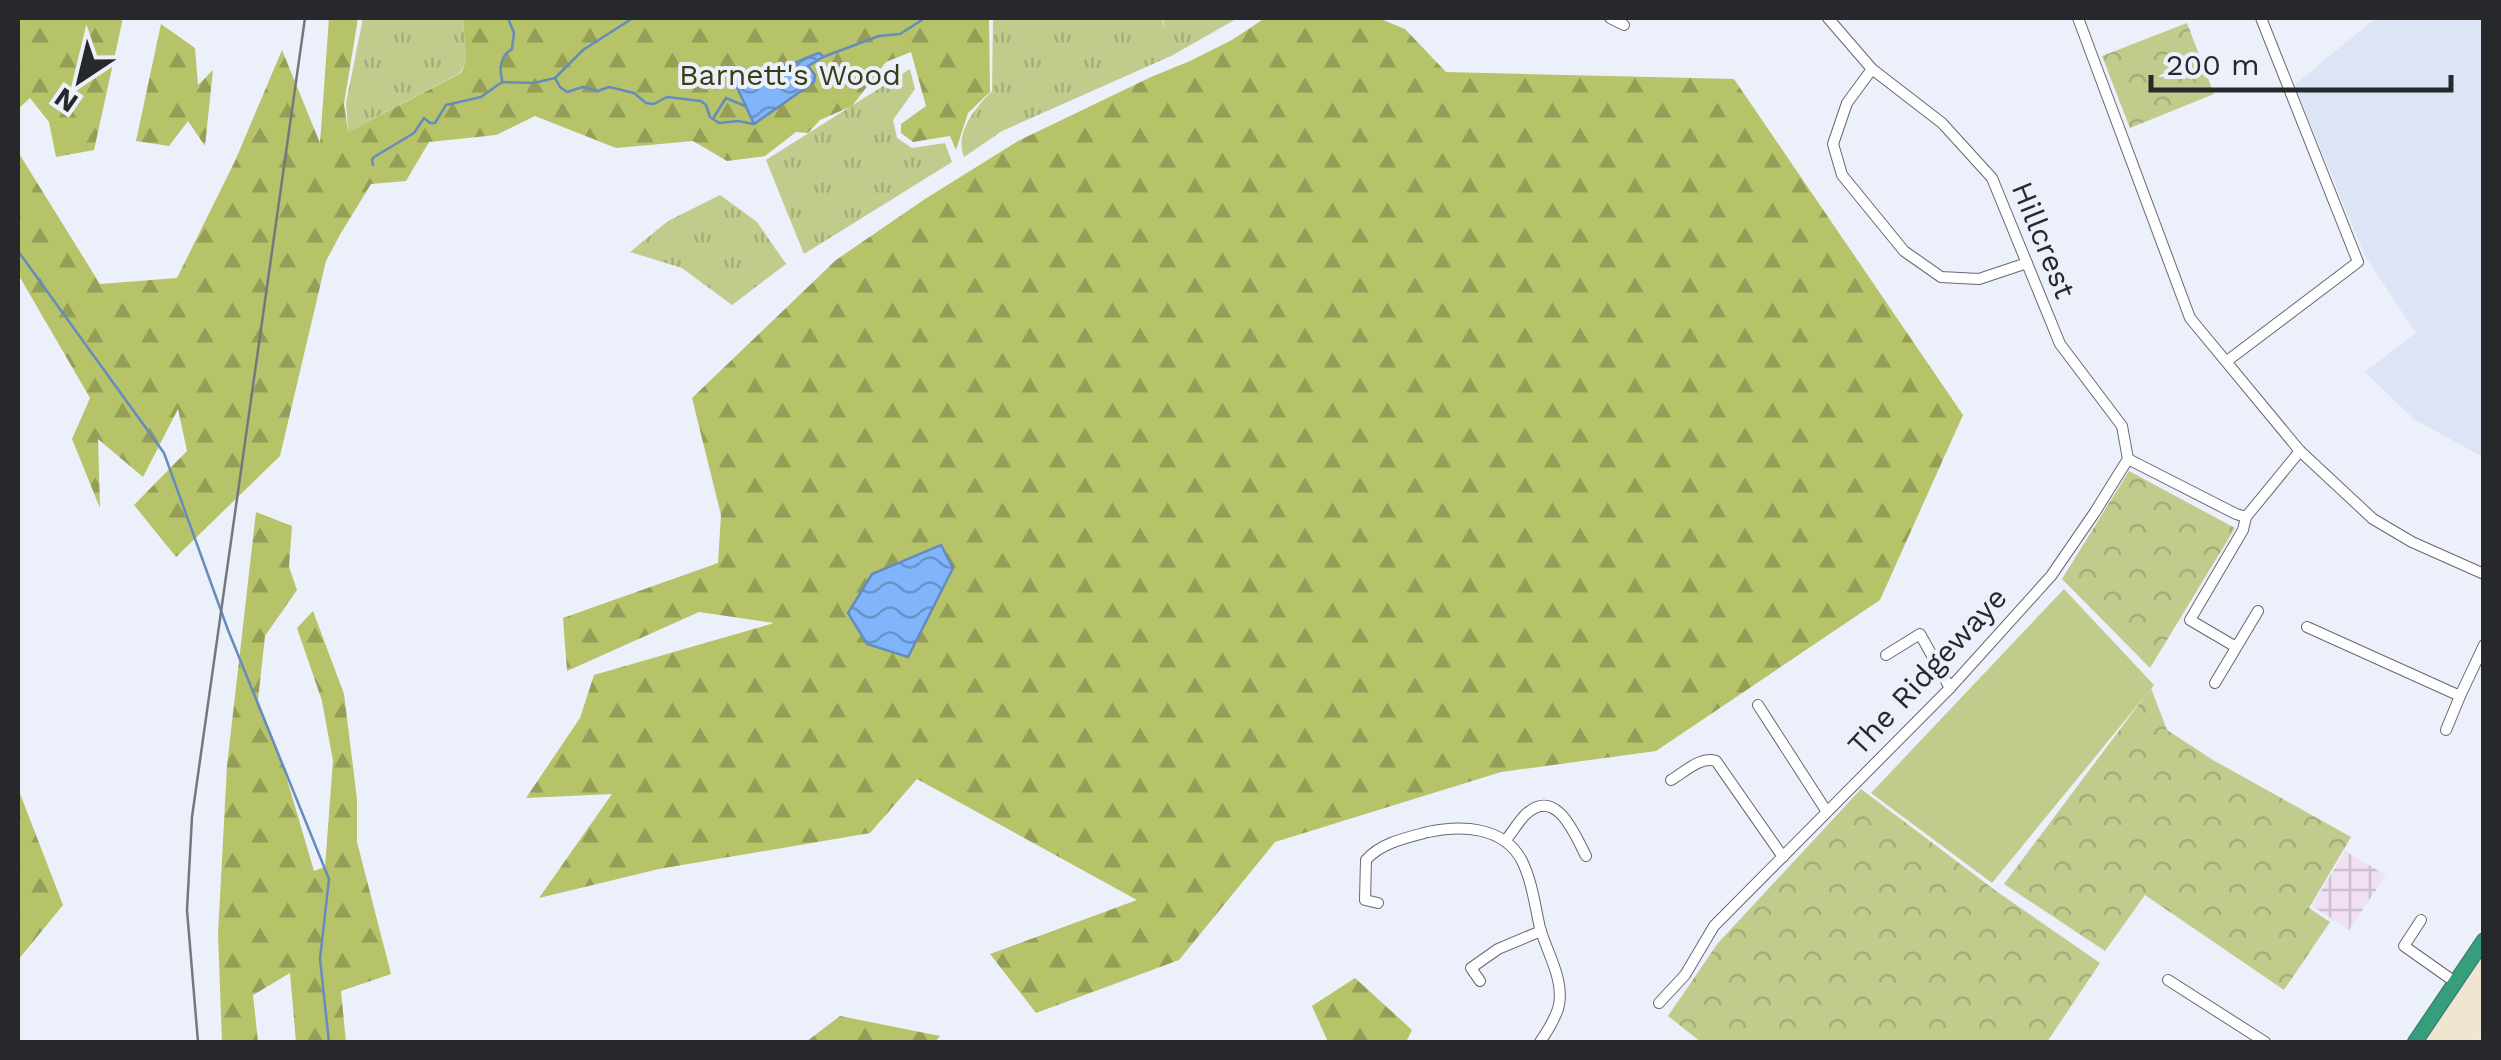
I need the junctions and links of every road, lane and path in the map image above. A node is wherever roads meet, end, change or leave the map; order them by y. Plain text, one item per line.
1 (1610, 18) edge
2 (1828, 18) edge
3 (2078, 18) edge
4 (2261, 18) edge
5 (1624, 25) dead end
6 (1872, 69) junction
7 (2027, 264) junction
8 (2227, 361) junction
9 (2300, 451) junction
10 (2128, 459) junction
11 (2246, 517) junction
12 (2484, 574) edge
13 (2258, 611) dead end
14 (2307, 627) dead end
15 (2484, 645) edge
16 (2236, 648) junction
17 (1886, 655) dead end
18 (2214, 682) dead end
19 (1950, 688) junction
20 (2460, 696) junction
21 (1758, 705) dead end
22 (2446, 730) dead end
23 (1671, 780) dead end
24 (1827, 812) junction
25 (1594, 836) dead end
26 (1506, 841) junction
27 (1580, 844) junction
28 (1586, 856) dead end
29 (1784, 857) junction
30 (1378, 902) dead end
31 (2420, 920) dead end
32 (1541, 931) junction
33 (2484, 940) edge
34 (2168, 980) dead end
35 (1480, 981) dead end
36 (2456, 982) junction
37 (1659, 1003) dead end
38 (1540, 1042) edge
39 (2265, 1042) edge
40 (2415, 1042) edge

1 - 5 street
2 - 6 street, Hillcrest
3 - 8 street
4 - 8 street
6 - 7 street, Hillcrest
6 - 7 street
7 - 10 street, Hillcrest
8 - 9 street
9 - 11 street
9 - 12 street
10 - 11 street
10 - 19 street, The Ridgewaye
11 - 16 street
13 - 16 street
14 - 20 street
15 - 20 street
16 - 18 street
17 - 19 street
19 - 24 street, The Ridgewaye
20 - 22 street
21 - 24 street
23 - 29 street
24 - 29 street, The Ridgewaye
25 - 27 street
26 - 27 street
26 - 30 street
26 - 32 street
27 - 28 street
29 - 37 street, The Ridgewaye
31 - 36 street
32 - 35 street
32 - 38 street
33 - 36 highway
34 - 39 street
36 - 40 highway

